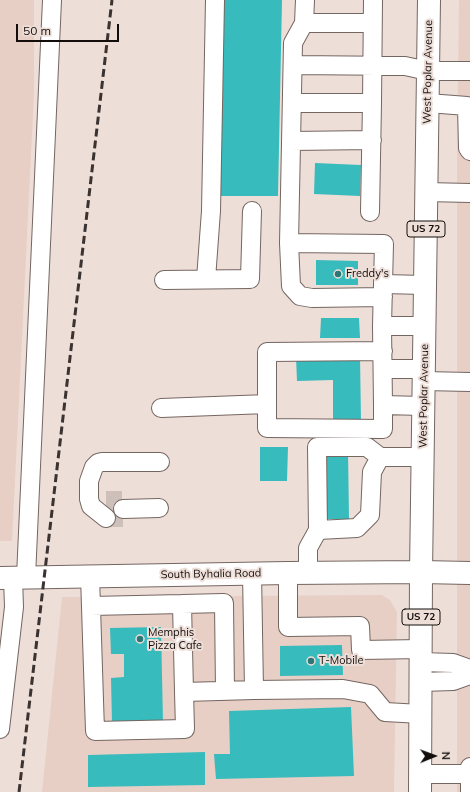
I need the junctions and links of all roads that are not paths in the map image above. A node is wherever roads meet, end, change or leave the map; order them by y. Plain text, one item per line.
1 (52, 0) edge
2 (215, 0) edge
3 (306, 0) edge
4 (373, 0) edge
5 (429, 0) edge
6 (304, 23) junction
7 (372, 23) junction
8 (293, 65) junction
9 (372, 66) junction
10 (428, 71) junction
11 (470, 71) edge
12 (293, 103) junction
13 (372, 103) junction
14 (428, 103) junction
15 (469, 104) edge
16 (372, 140) junction
17 (291, 141) junction
18 (470, 151) edge
19 (426, 192) junction
20 (470, 192) edge
21 (252, 211) dead end
22 (370, 212) dead end
23 (289, 243) junction
24 (206, 279) junction
25 (164, 280) dead end
26 (425, 285) junction
27 (383, 290) junction
28 (382, 326) junction
29 (425, 326) junction
30 (383, 351) junction
31 (383, 369) junction
32 (424, 375) junction
33 (470, 382) edge
34 (267, 404) junction
35 (383, 405) junction
36 (423, 406) junction
37 (161, 408) dead end
38 (380, 457) junction
39 (423, 457) junction
40 (160, 462) dead end
41 (155, 508) dead end
42 (318, 530) junction
43 (421, 572) junction
44 (252, 573) junction
45 (298, 573) junction
46 (470, 573) edge
47 (90, 576) junction
48 (13, 578) edge
49 (182, 604) junction
50 (90, 606) junction
51 (421, 664) junction
52 (470, 669) edge
53 (470, 675) edge
54 (225, 690) junction
55 (254, 690) junction
56 (184, 692) junction
57 (1, 711) edge
58 (421, 714) junction
59 (0, 729) edge
60 (470, 767) edge
61 (470, 774) edge
62 (420, 783) edge
63 (470, 792) edge

1 - 48 street
2 - 24 street
3 - 6 street
4 - 7 street
5 - 10 main road, West Poplar Avenue / US 72
6 - 7 street
6 - 8 street
7 - 9 street
8 - 9 street
8 - 12 street
9 - 10 street
9 - 13 street
10 - 11 street
10 - 14 main road, West Poplar Avenue / US 72
12 - 13 street
12 - 17 street
13 - 16 street
14 - 15 street
14 - 19 main road, West Poplar Avenue / US 72
15 - 18 street
16 - 17 street
16 - 22 street
17 - 23 street
19 - 20 street
19 - 26 main road, West Poplar Avenue / US 72
21 - 24 street
23 - 27 street
23 - 27 street
24 - 25 street
26 - 27 street
26 - 29 main road, West Poplar Avenue / US 72
27 - 28 street
28 - 29 street
28 - 30 street
29 - 32 main road, West Poplar Avenue / US 72
30 - 31 street
30 - 34 street
31 - 32 street
31 - 35 street
32 - 33 street
32 - 36 main road, West Poplar Avenue / US 72
34 - 35 street
34 - 37 street
35 - 36 street
36 - 39 main road, West Poplar Avenue / US 72
38 - 39 street
38 - 42 street
38 - 42 street
39 - 43 main road, West Poplar Avenue / US 72
40 - 41 street
42 - 45 street
43 - 45 main road, South Byhalia Road
43 - 46 main road, South Byhalia Road
43 - 51 main road, West Poplar Avenue / US 72
44 - 45 main road, South Byhalia Road
44 - 47 main road, South Byhalia Road
44 - 55 street
45 - 51 street
47 - 48 main road, South Byhalia Road
47 - 50 street
48 - 57 street
49 - 50 street
49 - 54 street
49 - 56 street
50 - 56 street
51 - 52 street
51 - 53 street
51 - 58 main road, West Poplar Avenue / US 72
54 - 55 street
54 - 56 street
55 - 58 street
57 - 59 street
58 - 62 main road, West Poplar Avenue / US 72
60 - 61 street
61 - 62 street
61 - 63 street

